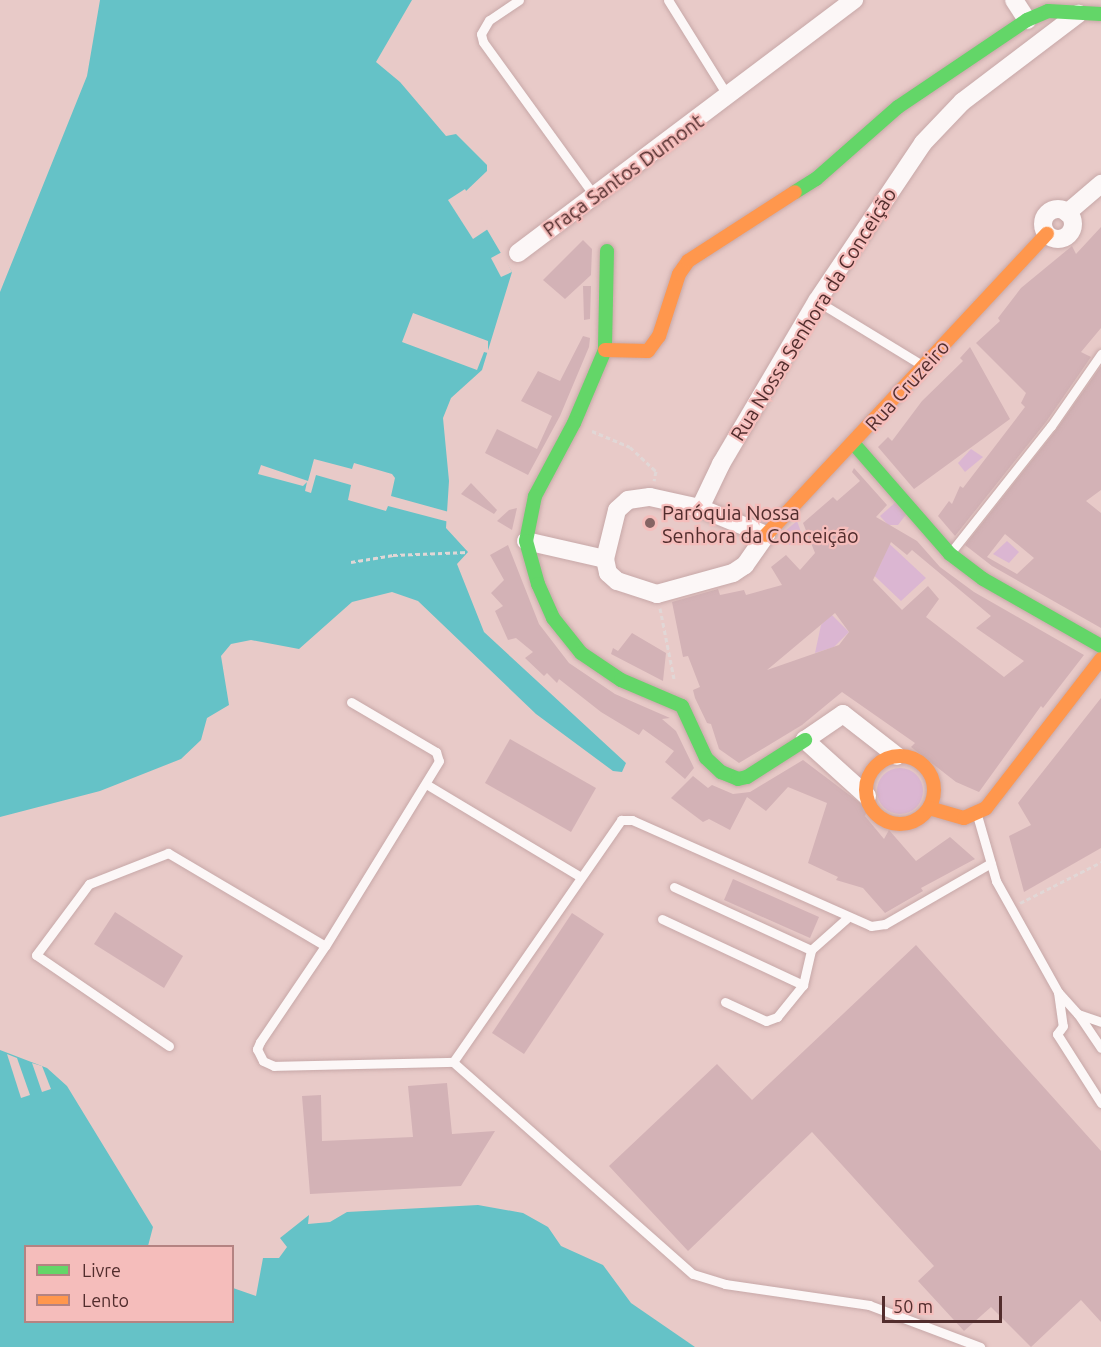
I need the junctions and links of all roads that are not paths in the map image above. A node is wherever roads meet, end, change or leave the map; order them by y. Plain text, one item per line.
1 (519, 0) edge
2 (668, 0) edge
3 (854, 0) edge
4 (1014, 0) edge
5 (1048, 6) edge
6 (1078, 14) junction
7 (1101, 14) edge
8 (1027, 20) junction
9 (729, 98) junction
10 (1101, 184) edge
11 (595, 197) junction
12 (1047, 234) joint
13 (607, 251) dead end
14 (518, 253) dead end
15 (817, 301) junction
16 (605, 350) junction
17 (1101, 354) edge
18 (924, 366) junction
19 (854, 444) junction
20 (700, 508) junction
21 (766, 536) junction
22 (526, 541) junction
23 (950, 554) junction
24 (606, 559) junction
25 (1101, 646) edge
26 (1101, 659) edge
27 (351, 702) dead end
28 (805, 740) junction
29 (897, 756) junction
30 (426, 784) junction
31 (867, 796) junction
32 (929, 808) junction
33 (977, 814) junction
34 (991, 863) junction
35 (579, 876) junction
36 (675, 887) dead end
37 (848, 918) junction
38 (662, 919) dead end
39 (325, 946) junction
40 (811, 950) junction
41 (803, 985) junction
42 (1058, 992) junction
43 (725, 1002) dead end
44 (1078, 1014) junction
45 (1101, 1022) edge
46 (169, 1046) dead end
47 (1101, 1048) edge
48 (453, 1062) junction
49 (1101, 1103) edge
50 (980, 1347) edge

1 - 11 lane
2 - 9 lane
3 - 9 street, Praça Santos Dumont
4 - 8 street
5 - 6 street
5 - 8 street
6 - 7 street
6 - 15 street, Rua Nossa Senhora da Conceição
8 - 16 street
9 - 11 street, Praça Santos Dumont
10 - 12 street, Rua Cruzeiro
11 - 14 street, Praça Santos Dumont
12 - 18 street, Rua Cruzeiro
13 - 16 street
15 - 18 lane
15 - 20 street, Rua Nossa Senhora da Conceição
16 - 22 street
17 - 23 lane
18 - 19 street, Rua Cruzeiro
19 - 21 street, Rua Cruzeiro
19 - 23 street
20 - 21 street
20 - 24 street
21 - 24 street, Rua Cruzeiro
22 - 24 street
22 - 28 street
23 - 25 street
26 - 33 street
27 - 30 lane
28 - 29 street
28 - 31 street
29 - 31 street
29 - 32 street
30 - 35 lane
30 - 39 lane
31 - 32 street
32 - 33 street
33 - 34 lane
34 - 37 lane
34 - 42 lane
35 - 37 lane
35 - 48 lane
36 - 40 lane
37 - 40 lane
38 - 41 lane
39 - 46 lane
39 - 48 lane
40 - 41 lane
41 - 43 lane
42 - 44 lane
42 - 49 lane
44 - 45 lane
44 - 47 lane
48 - 50 lane

